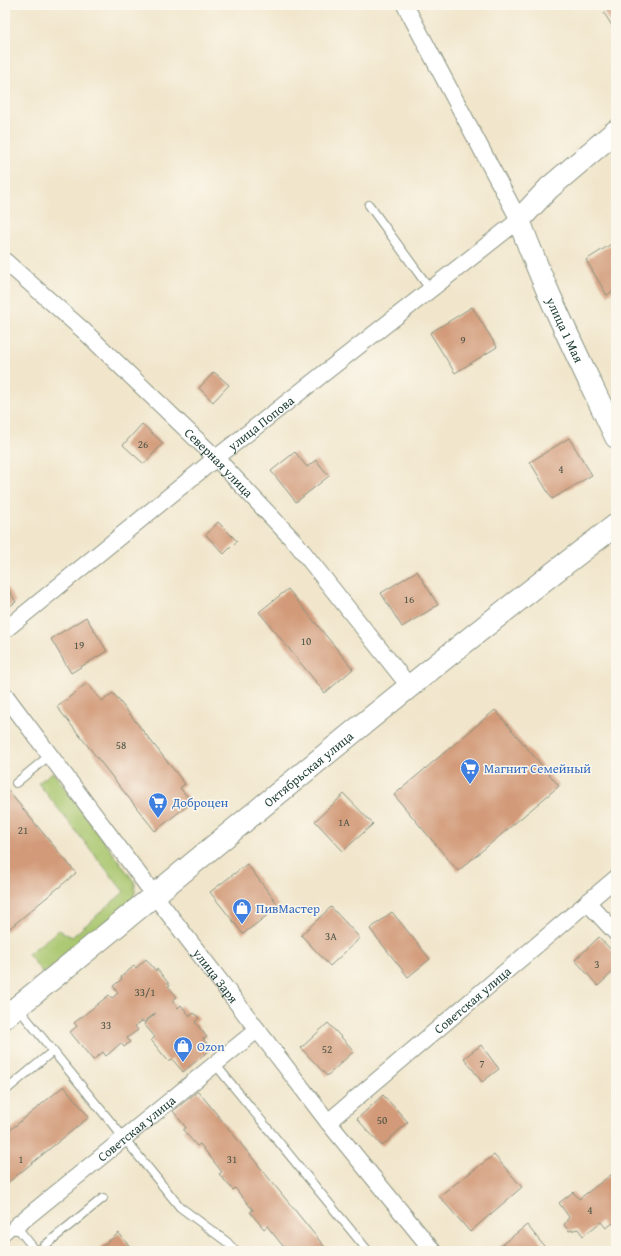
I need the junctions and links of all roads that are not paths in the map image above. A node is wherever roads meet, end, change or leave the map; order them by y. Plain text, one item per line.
1 (406, 5) edge
2 (616, 131) edge
3 (369, 205) dead end
4 (519, 220) junction
5 (5, 261) edge
6 (430, 289) junction
7 (616, 437) edge
8 (216, 458) junction
9 (616, 525) edge
10 (5, 630) edge
11 (409, 686) junction
12 (5, 695) edge
13 (50, 755) junction
14 (16, 783) dead end
15 (616, 878) edge
16 (155, 896) junction
17 (587, 902) junction
18 (616, 933) edge
19 (11, 1012) edge
20 (257, 1030) junction
21 (53, 1051) junction
22 (215, 1064) junction
23 (5, 1090) edge
24 (328, 1122) junction
25 (124, 1138) junction
26 (103, 1198) dead end
27 (11, 1231) edge
28 (37, 1251) edge
29 (234, 1251) edge
30 (368, 1251) edge
31 (433, 1251) edge

1 - 4 street
2 - 4 main road
3 - 6 lane
4 - 6 street, улица Попова
4 - 7 main road, улица 1 Мая
5 - 8 street, Северная улица
6 - 8 street, улица Попова
8 - 10 street, улица Попова
8 - 11 street, Северная улица
9 - 11 main road, Октябрьская улица
11 - 16 main road, Октябрьская улица
12 - 13 street, улица Заря
13 - 14 lane
13 - 16 street, улица Заря
15 - 17 street, Советская улица
16 - 19 main road, Октябрьская улица
16 - 20 street, улица Заря
17 - 18 street
17 - 24 street, Советская улица
19 - 21 lane
20 - 22 street, Советская улица
20 - 24 street, улица Заря
21 - 23 lane
21 - 25 lane
22 - 25 street, Советская улица
22 - 30 lane
24 - 31 street, улица Заря
25 - 27 street, Советская улица
25 - 29 lane
26 - 28 lane
27 - 28 lane

